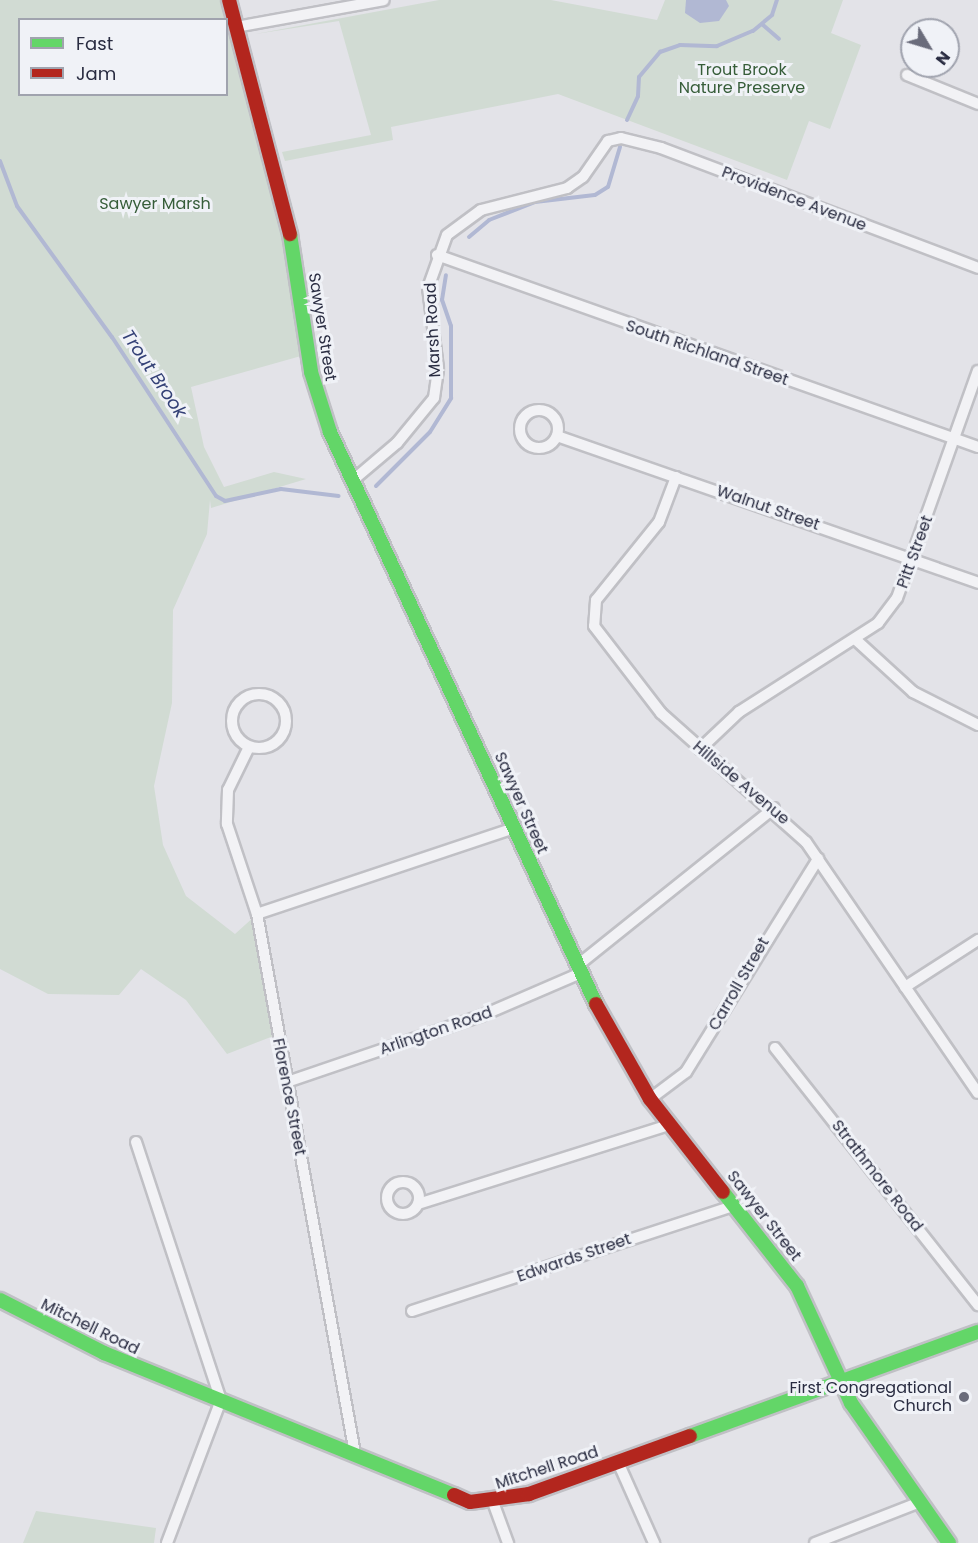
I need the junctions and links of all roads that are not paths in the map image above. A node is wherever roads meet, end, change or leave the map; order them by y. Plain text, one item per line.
1 (229, 0) edge
2 (384, 0) edge
3 (236, 27) junction
4 (914, 78) edge
5 (978, 104) edge
6 (608, 141) joint
7 (437, 255) junction
8 (978, 267) edge
9 (978, 371) edge
10 (557, 436) dead end
11 (954, 439) junction
12 (978, 447) edge
13 (676, 477) junction
14 (352, 481) junction
15 (914, 560) junction
16 (978, 584) edge
17 (855, 639) junction
18 (978, 725) edge
19 (249, 747) junction
20 (700, 749) junction
21 (774, 808) junction
22 (514, 828) junction
23 (818, 859) junction
24 (257, 914) junction
25 (978, 939) edge
26 (580, 969) junction
27 (905, 987) junction
28 (775, 1048) dead end
29 (974, 1079) edge
30 (287, 1082) junction
31 (978, 1093) edge
32 (650, 1099) junction
33 (669, 1125) junction
34 (136, 1142) dead end
35 (418, 1204) dead end
36 (736, 1205) junction
37 (0, 1300) edge
38 (978, 1305) edge
39 (412, 1311) dead end
40 (978, 1332) edge
41 (842, 1382) junction
42 (221, 1400) junction
43 (355, 1453) junction
44 (618, 1462) junction
45 (493, 1502) junction
46 (920, 1502) junction
47 (167, 1543) edge
48 (508, 1543) edge
49 (654, 1543) edge
50 (814, 1543) edge
51 (949, 1543) edge

1 - 3 street, Sawyer Street
2 - 3 street
3 - 14 street, Sawyer Street
4 - 5 street
6 - 7 street, Marsh Road
6 - 8 street, Providence Avenue
7 - 11 street, South Richland Street
7 - 14 street, Marsh Road
9 - 11 street, Pitt Street
10 - 13 street, Walnut Street
11 - 12 street, South Richland Street
11 - 15 street, Pitt Street
13 - 15 street, Walnut Street
13 - 20 street, Hillside Avenue
14 - 22 street, Sawyer Street
15 - 16 street, Walnut Street
15 - 17 street, Pitt Street
17 - 18 street
17 - 20 street, Pitt Street
19 - 19 street
19 - 24 street, Florence Street
20 - 21 street, Hillside Avenue
21 - 23 street, Hillside Avenue
21 - 26 street, Arlington Road
22 - 24 street
22 - 26 street, Sawyer Street
23 - 27 street, Hillside Avenue
23 - 32 street, Carroll Street
24 - 30 street, Florence Street
25 - 27 street
26 - 30 street, Arlington Road
26 - 32 street, Sawyer Street
27 - 29 street, Hillside Avenue
28 - 38 street, Strathmore Road
29 - 31 street, Hillside Avenue
30 - 43 street, Florence Street
32 - 33 street, Sawyer Street
33 - 35 street
33 - 36 street, Sawyer Street
34 - 42 street
36 - 39 street, Edwards Street
36 - 41 street, Sawyer Street
37 - 42 street, Mitchell Road
40 - 41 street, Mitchell Road
41 - 44 street, Mitchell Road
41 - 46 street, Sawyer Street
42 - 43 street, Mitchell Road
42 - 47 street
43 - 45 street, Mitchell Road
44 - 45 street, Mitchell Road
44 - 49 street
45 - 48 street
46 - 50 street
46 - 51 street, Sawyer Street

